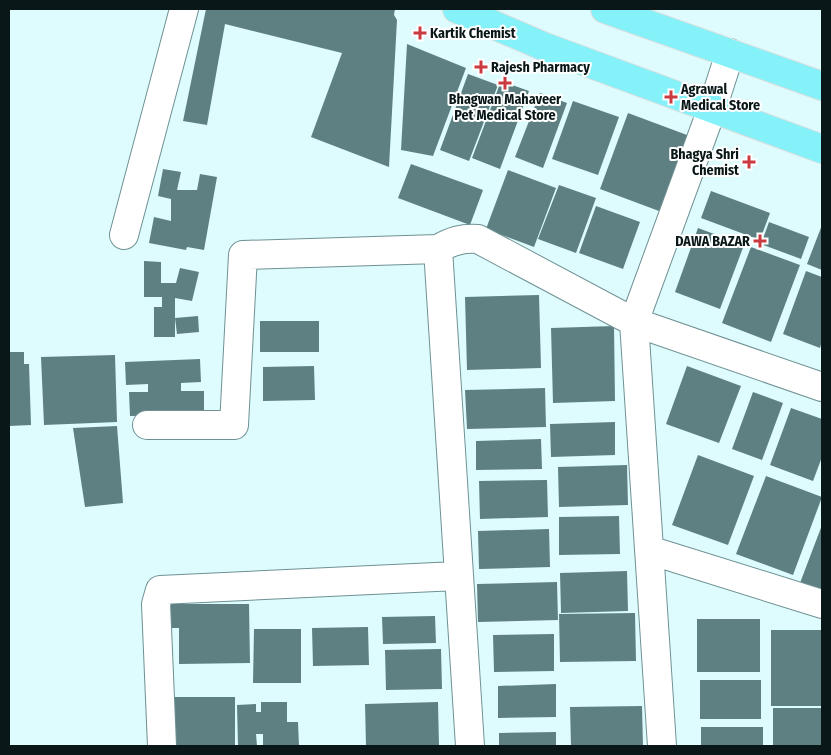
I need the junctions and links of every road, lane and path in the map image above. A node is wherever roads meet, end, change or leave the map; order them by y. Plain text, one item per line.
1 (184, 9) edge
2 (457, 9) edge
3 (605, 9) edge
4 (730, 53) junction
5 (822, 86) edge
6 (712, 109) junction
7 (822, 149) edge
8 (124, 235) dead end
9 (438, 249) junction
10 (634, 322) junction
11 (822, 387) edge
12 (147, 426) dead end
13 (649, 550) junction
14 (458, 576) junction
15 (822, 604) edge
16 (162, 746) edge
17 (470, 746) edge
18 (662, 746) edge

1 - 8 street
2 - 6 main road
3 - 4 main road
4 - 5 main road
4 - 6 street
6 - 7 main road
6 - 10 street
9 - 10 street
9 - 12 street
9 - 14 street
10 - 11 street
10 - 13 street
13 - 15 street
13 - 18 street
14 - 16 street
14 - 17 street

